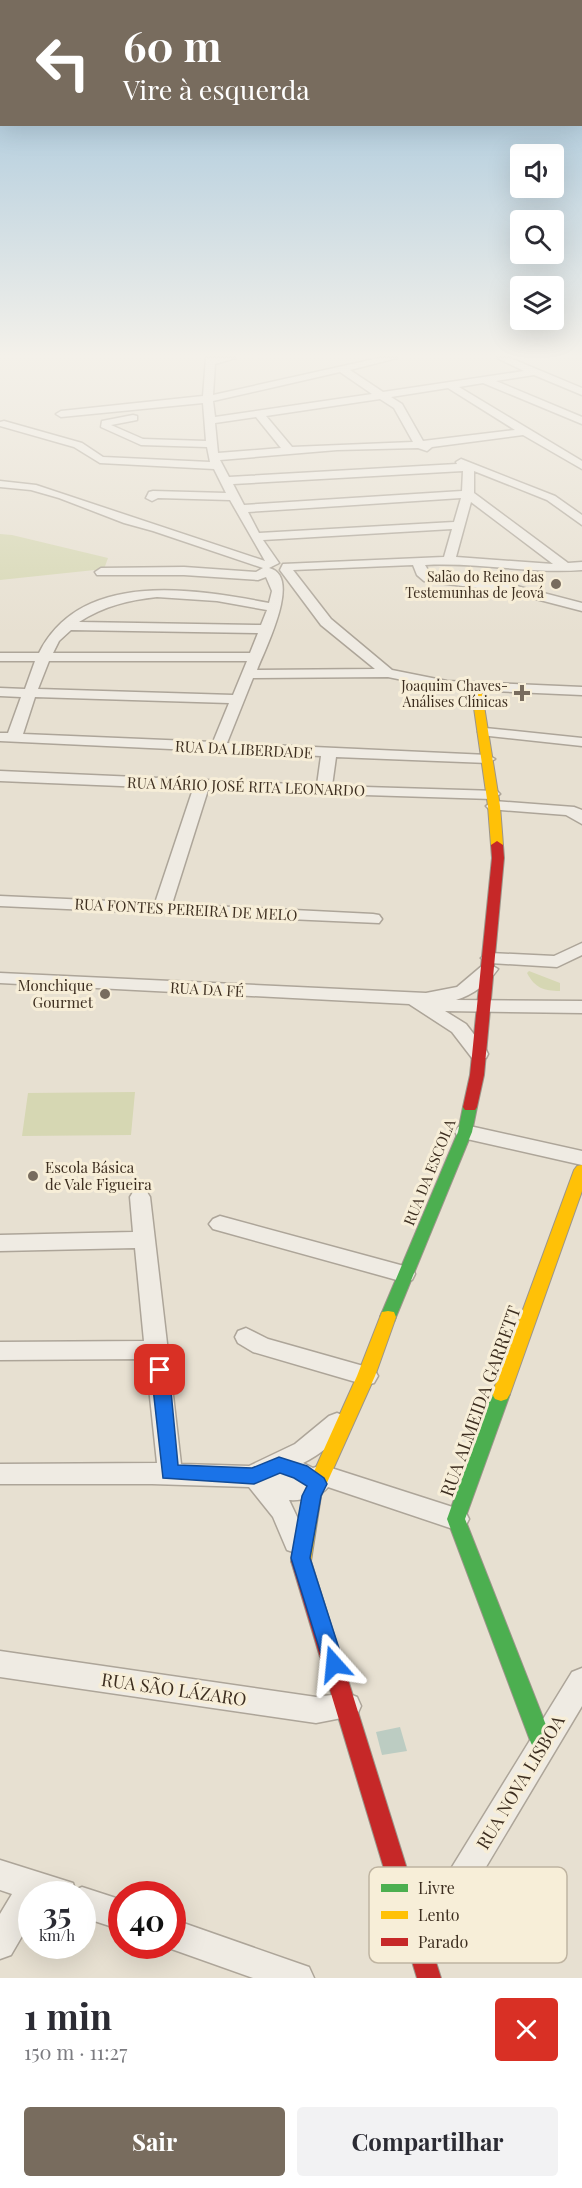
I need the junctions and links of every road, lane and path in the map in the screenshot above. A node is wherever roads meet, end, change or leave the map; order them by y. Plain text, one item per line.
1 (86, 450) edge
2 (212, 450) edge
3 (286, 450) edge
4 (432, 450) edge
5 (557, 450) edge
6 (215, 461) junction
7 (582, 466) edge
8 (470, 467) junction
9 (226, 481) junction
10 (0, 484) edge
11 (234, 497) junction
12 (152, 498) dead end
13 (466, 499) junction
14 (240, 509) junction
15 (582, 520) edge
16 (459, 525) junction
17 (259, 542) junction
18 (233, 555) junction
19 (449, 560) junction
20 (418, 561) junction
21 (582, 566) edge
22 (565, 567) junction
23 (269, 568) junction
24 (286, 568) junction
25 (101, 572) dead end
26 (582, 607) edge
27 (274, 608) junction
28 (68, 626) junction
29 (267, 629) junction
30 (0, 657) edge
31 (45, 657) junction
32 (255, 657) junction
33 (388, 673) junction
34 (248, 674) junction
35 (476, 687) junction
36 (582, 691) edge
37 (0, 692) edge
38 (32, 693) junction
39 (237, 699) junction
40 (485, 732) junction
41 (7, 737) edge
42 (582, 742) edge
43 (218, 748) junction
44 (329, 752) junction
45 (488, 759) junction
46 (0, 776) edge
47 (202, 785) junction
48 (324, 790) junction
49 (494, 800) junction
50 (582, 819) edge
51 (0, 901) edge
52 (162, 908) junction
53 (373, 919) dead end
54 (582, 948) edge
55 (489, 964) junction
56 (0, 978) edge
57 (418, 1002) junction
58 (485, 1007) junction
59 (529, 1007) junction
60 (582, 1007) edge
61 (482, 1029) junction
62 (479, 1054) junction
63 (472, 1134) junction
64 (582, 1158) edge
65 (582, 1170) edge
66 (140, 1197) dead end
67 (220, 1224) dead end
68 (142, 1240) junction
69 (0, 1243) edge
70 (404, 1274) junction
71 (246, 1337) dead end
72 (158, 1350) junction
73 (0, 1351) edge
74 (366, 1376) junction
75 (349, 1411) junction
76 (279, 1465) junction
77 (170, 1472) junction
78 (0, 1474) edge
79 (254, 1476) junction
80 (317, 1485) junction
81 (456, 1520) junction
82 (300, 1558) junction
83 (0, 1664) edge
84 (582, 1681) edge
85 (347, 1706) junction
86 (542, 1743) junction
87 (397, 1867) edge
88 (468, 1867) edge
89 (0, 1875) edge
90 (19, 1881) edge
91 (18, 1924) edge
92 (186, 1939) edge
93 (0, 1944) edge
94 (425, 1963) edge
95 (298, 1978) edge
96 (429, 1978) edge

1 - 6 street
2 - 6 street
3 - 6 street
4 - 8 street
5 - 7 street
6 - 9 street
8 - 9 street
8 - 13 street
8 - 15 street
9 - 11 street
10 - 18 street
11 - 12 street
11 - 14 street
13 - 14 street
13 - 16 street
13 - 22 street
14 - 17 street
16 - 17 street
16 - 19 street
17 - 18 street
17 - 23 street
18 - 23 street
19 - 20 street
19 - 22 street
20 - 24 street
20 - 26 street
21 - 22 street
23 - 24 street
23 - 25 street
23 - 27 street
24 - 33 street
27 - 28 street
27 - 29 street
28 - 29 street
28 - 31 street
29 - 32 street
30 - 31 street
31 - 32 street
31 - 38 street
32 - 34 street
33 - 34 street
33 - 35 street
34 - 39 street
35 - 36 street
35 - 40 street, RUA DA ESCOLA
37 - 38 street
38 - 39 street
38 - 41 street
39 - 43 street
40 - 42 street
40 - 45 street, RUA DA ESCOLA
41 - 43 street, RUA DA LIBERDADE
43 - 44 street, RUA DA LIBERDADE
44 - 45 street, RUA DA LIBERDADE
44 - 48 street
45 - 49 street, RUA DA ESCOLA
46 - 47 street, RUA MÁRIO JOSÉ RITA LEONARDO
47 - 48 street, RUA MÁRIO JOSÉ RITA LEONARDO
47 - 52 street
48 - 49 street, RUA MÁRIO JOSÉ RITA LEONARDO
49 - 50 street, RUA MÁRIO JOSÉ RITA LEONARDO
49 - 55 street, RUA DA ESCOLA
51 - 52 street, RUA FONTES PEREIRA DE MELO
52 - 53 street, RUA FONTES PEREIRA DE MELO
54 - 55 street
55 - 57 street, RUA DA FÉ
55 - 58 street, RUA DA ESCOLA
56 - 57 street, RUA DA FÉ
57 - 58 street, RUA DA FÉ
57 - 62 street
58 - 59 street, RUA DA FÉ
58 - 61 street, RUA DA ESCOLA
59 - 60 street, RUA DA FÉ
59 - 61 street, RUA DA FÉ
61 - 62 street, RUA DA ESCOLA
62 - 63 street, RUA DA ESCOLA
63 - 64 street
63 - 70 street, RUA DA ESCOLA
65 - 81 street, RUA ALMEIDA GARRETT
66 - 68 street
67 - 70 street
68 - 69 street
68 - 72 street
70 - 74 street, RUA DA ESCOLA
71 - 74 street
72 - 73 street
72 - 77 street
74 - 75 street, RUA DA ESCOLA
75 - 76 street
75 - 80 street, RUA DA ESCOLA
76 - 79 street
76 - 80 street
77 - 78 street
77 - 79 street
79 - 80 street
79 - 82 street
80 - 81 street
80 - 82 street, RUA DA ESCOLA
81 - 86 street, RUA ALMEIDA GARRETT
82 - 85 street
83 - 85 street, RUA SÃO LÁZARO
84 - 86 street, RUA NOVA LISBOA
85 - 87 street
86 - 88 street, RUA NOVA LISBOA
89 - 90 street
91 - 93 street
92 - 95 street
94 - 96 street

